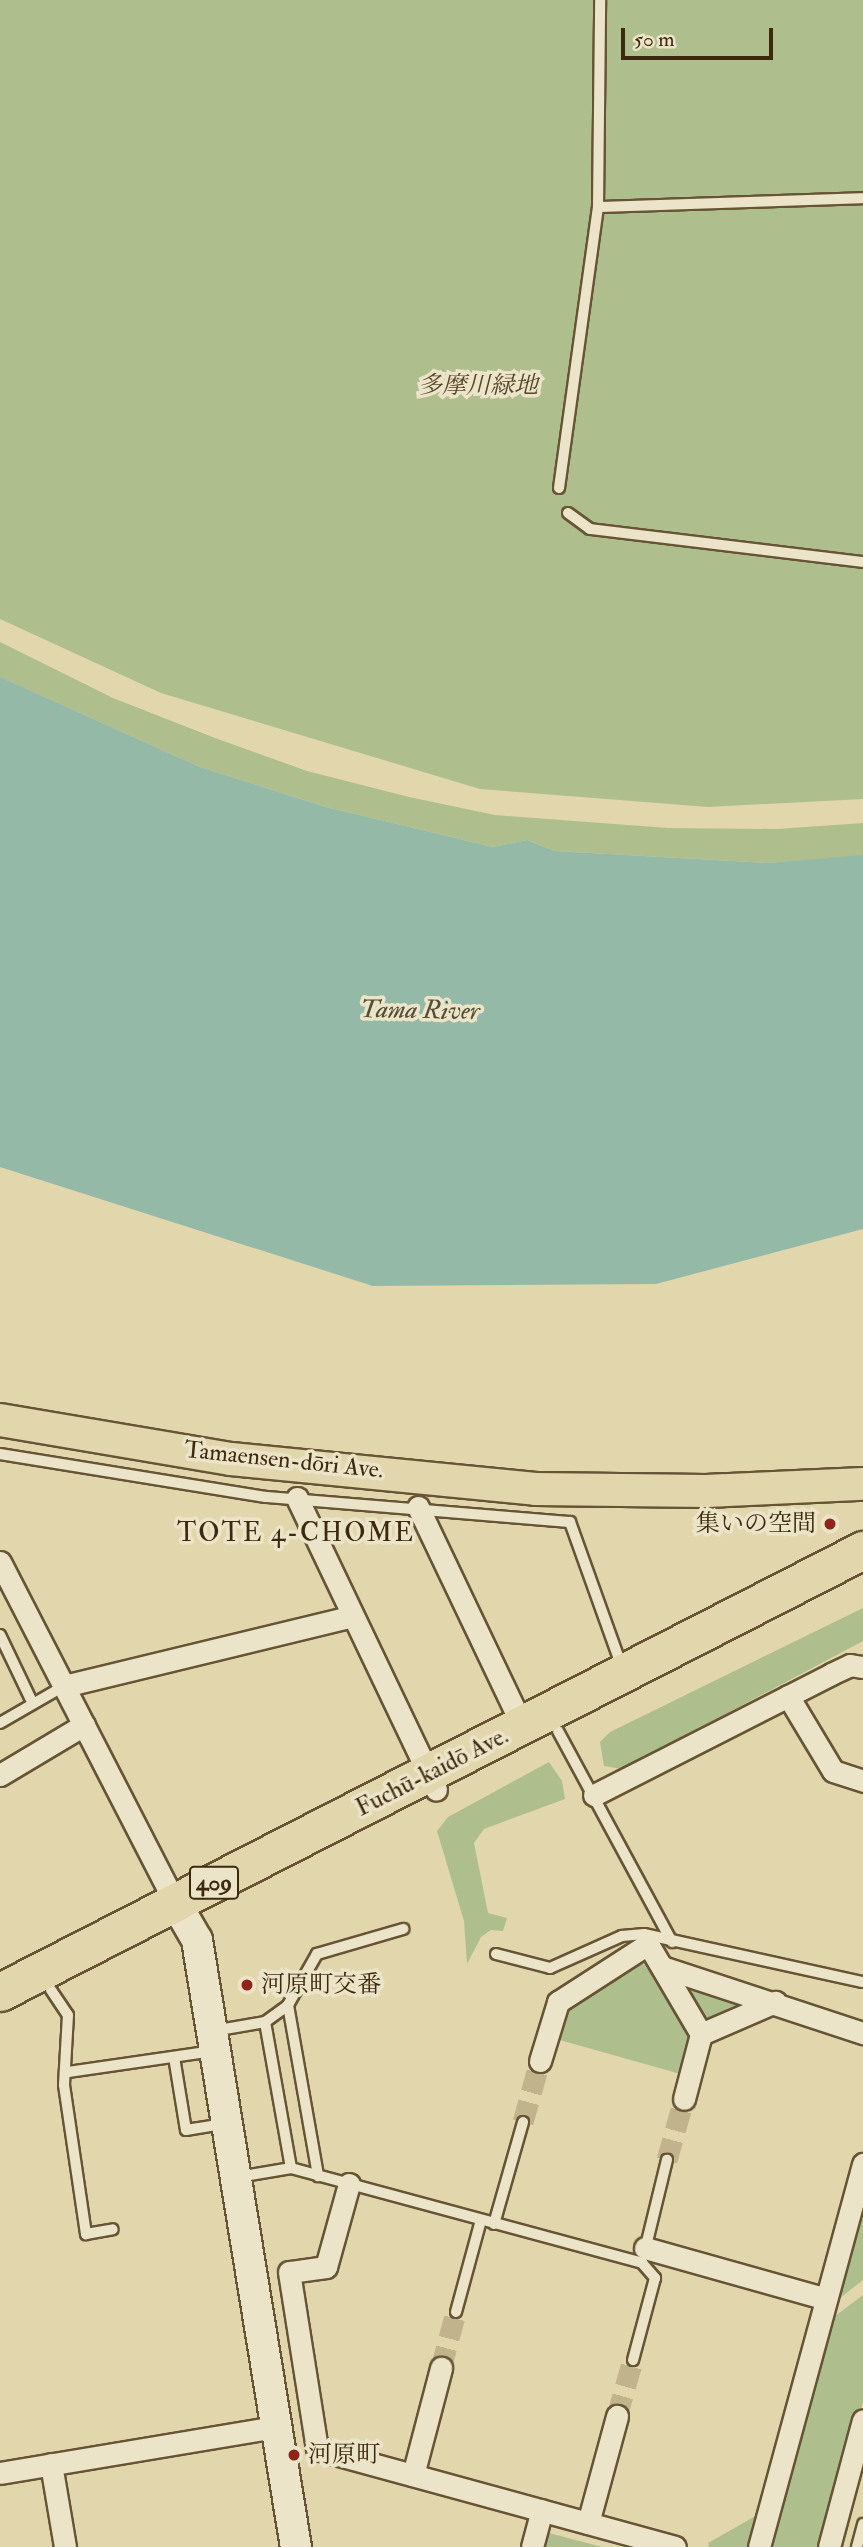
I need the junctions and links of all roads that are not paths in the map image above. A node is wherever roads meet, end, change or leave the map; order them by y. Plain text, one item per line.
1 (600, 0) edge
2 (863, 198) edge
3 (598, 206) junction
4 (559, 488) dead end
5 (569, 513) dead end
6 (863, 562) edge
7 (0, 1420) edge
8 (0, 1454) edge
9 (863, 1485) edge
10 (568, 1491) junction
11 (863, 1496) edge
12 (297, 1498) junction
13 (418, 1507) junction
14 (863, 1534) edge
15 (863, 1550) edge
16 (0, 1562) edge
17 (863, 1579) edge
18 (790, 1588) junction
19 (350, 1617) junction
20 (0, 1634) edge
21 (863, 1667) edge
22 (624, 1673) junction
23 (64, 1686) junction
24 (788, 1696) junction
25 (33, 1704) junction
26 (0, 1723) edge
27 (542, 1723) junction
28 (84, 1725) junction
29 (0, 1775) edge
30 (863, 1781) edge
31 (431, 1782) junction
32 (594, 1795) junction
33 (179, 1910) junction
34 (403, 1928) dead end
35 (672, 1942) junction
36 (496, 1954) dead end
37 (662, 1967) junction
38 (863, 1982) edge
39 (51, 1990) junction
40 (0, 1992) edge
41 (775, 2002) junction
42 (288, 2005) junction
43 (0, 2018) edge
44 (265, 2022) junction
45 (863, 2033) edge
46 (701, 2034) junction
47 (205, 2043) junction
48 (174, 2057) junction
49 (540, 2061) tunnel mouth
50 (68, 2072) junction
51 (684, 2099) tunnel mouth
52 (523, 2122) tunnel mouth
53 (212, 2126) dead end
54 (667, 2160) tunnel mouth
55 (863, 2164) edge
56 (291, 2168) junction
57 (318, 2176) junction
58 (235, 2178) junction
59 (349, 2184) junction
60 (481, 2220) junction
61 (494, 2224) junction
62 (113, 2229) dead end
63 (643, 2256) junction
64 (826, 2299) junction
65 (456, 2312) tunnel mouth
66 (633, 2360) tunnel mouth
67 (441, 2368) tunnel mouth
68 (617, 2416) tunnel mouth
69 (863, 2420) edge
70 (276, 2427) junction
71 (51, 2464) junction
72 (0, 2473) edge
73 (413, 2475) junction
74 (542, 2510) junction
75 (588, 2523) junction
76 (863, 2524) edge
77 (65, 2547) edge
78 (296, 2547) edge
79 (532, 2547) edge
80 (675, 2547) edge
81 (759, 2547) edge
82 (829, 2547) edge
83 (857, 2547) edge

1 - 3 lane
2 - 3 lane
3 - 4 lane
5 - 6 lane
7 - 10 main road, Tamaensen-dōri Ave.
8 - 12 lane
9 - 10 main road, Tamaensen-dōri Ave.
10 - 11 main road, Tamaensen-dōri Ave.
12 - 13 lane
12 - 19 street
13 - 22 lane
13 - 27 street
14 - 18 highway
15 - 18 highway, Fuchū-kaidō Ave. / 409
16 - 23 street
17 - 27 highway, Fuchū-kaidō Ave. / 409
18 - 22 highway, Fuchū-kaidō Ave. / 409
19 - 23 street
19 - 31 street
20 - 25 lane
21 - 24 street
22 - 27 highway, Fuchū-kaidō Ave. / 409
23 - 25 lane
23 - 28 street
24 - 30 street
24 - 32 street
25 - 26 lane
27 - 31 highway, Fuchū-kaidō Ave. / 409
27 - 32 lane
28 - 29 street
28 - 33 street
31 - 33 highway, Fuchū-kaidō Ave. / 409
32 - 35 lane
33 - 39 highway, Fuchū-kaidō Ave. / 409
33 - 40 highway, Fuchū-kaidō Ave. / 409
33 - 47 street
34 - 42 lane
35 - 36 lane
35 - 38 lane
37 - 41 street
37 - 46 street
37 - 49 street
39 - 43 highway, Fuchū-kaidō Ave. / 409
39 - 50 lane
41 - 45 street
41 - 46 street
42 - 44 lane
42 - 57 lane
44 - 47 lane
44 - 56 lane
46 - 51 street
47 - 48 lane
47 - 58 street
48 - 50 lane
48 - 53 lane
50 - 62 lane
52 - 61 lane
54 - 63 lane
55 - 64 street
56 - 57 lane
56 - 58 lane
57 - 59 lane
58 - 70 street
59 - 60 lane
59 - 73 street
60 - 61 lane
60 - 65 lane
61 - 63 lane
63 - 64 street
63 - 66 lane
64 - 81 street
67 - 73 street
68 - 75 street
69 - 82 street
70 - 71 street
70 - 78 street
71 - 72 street
71 - 77 street
73 - 74 street
74 - 75 street
74 - 79 street
75 - 80 street
76 - 83 lane

